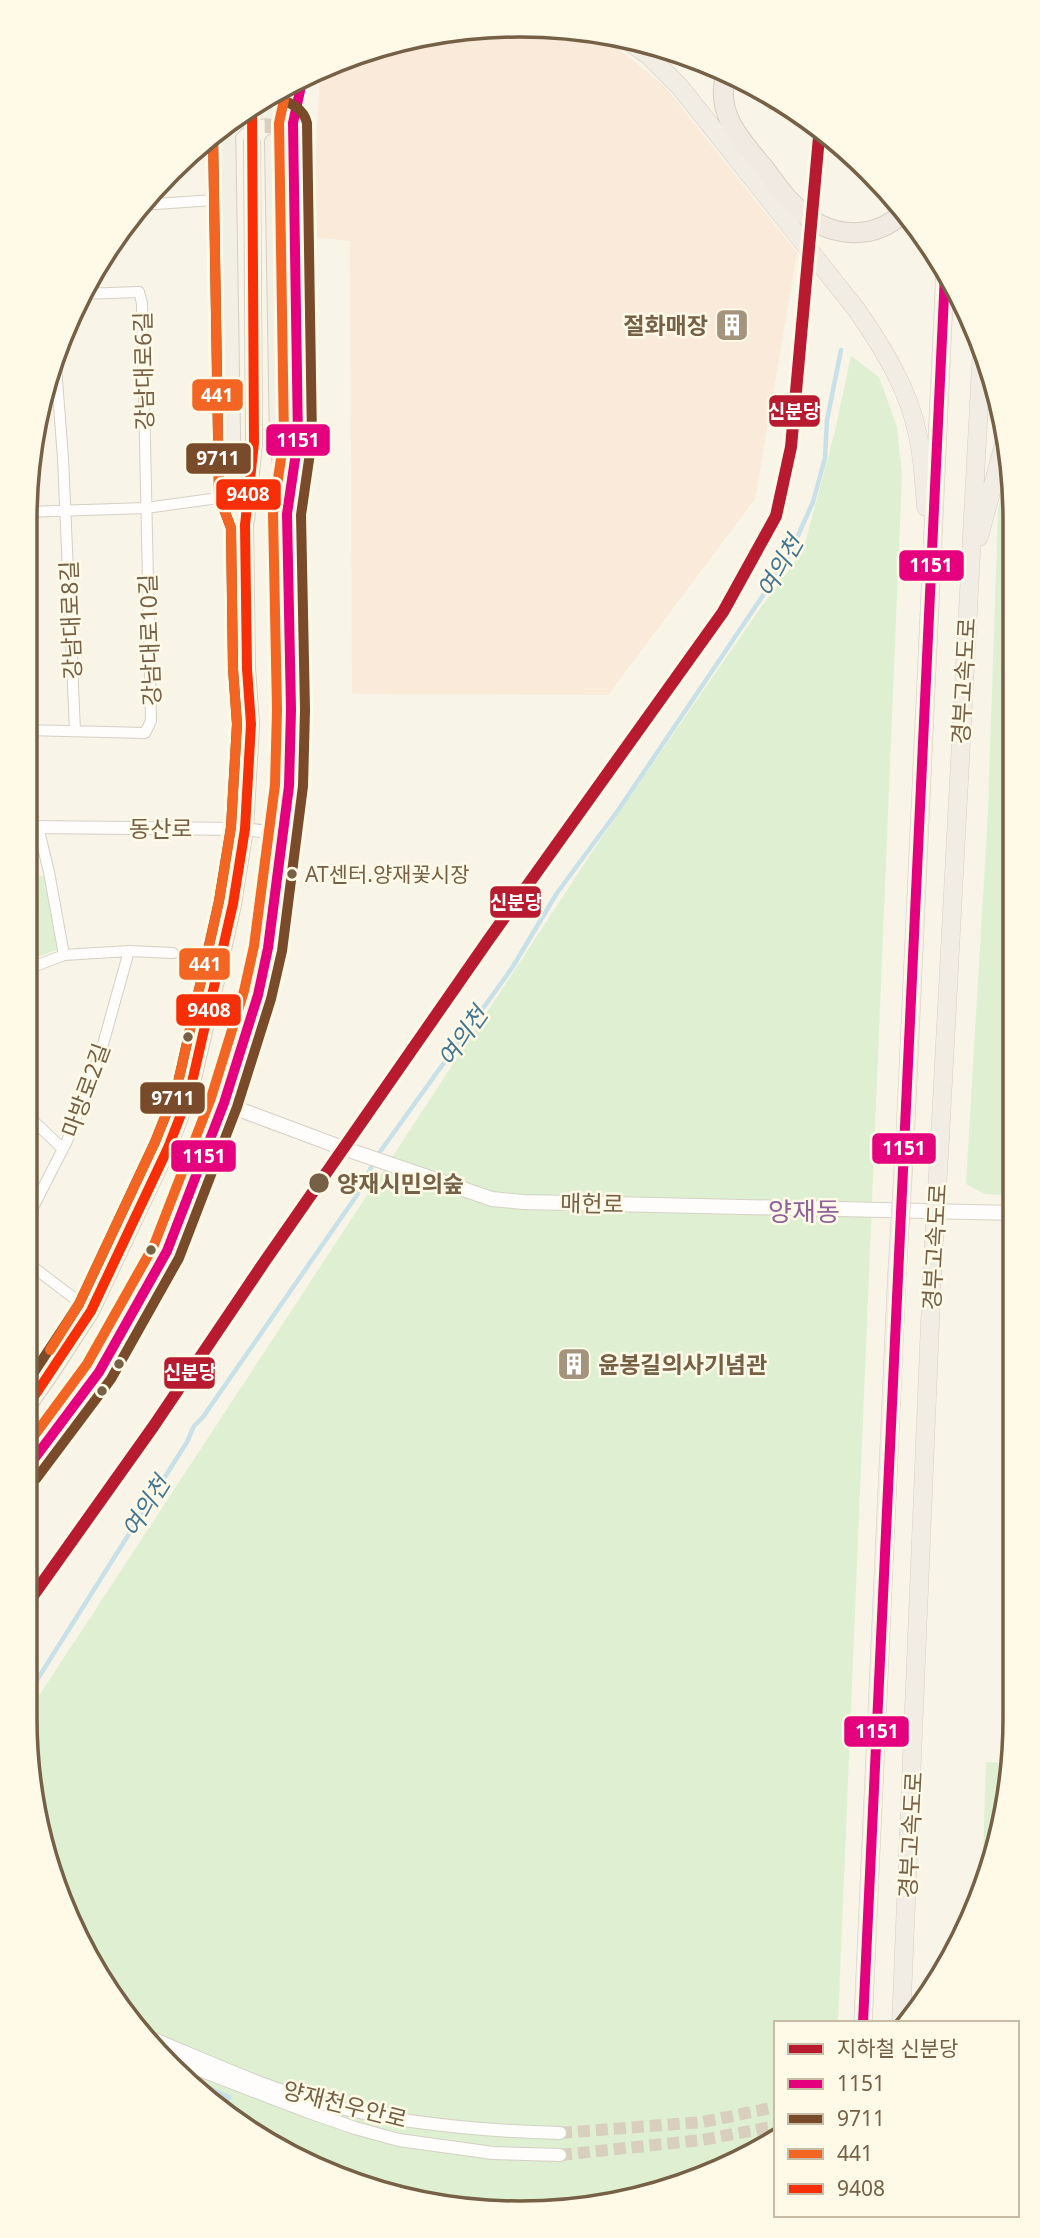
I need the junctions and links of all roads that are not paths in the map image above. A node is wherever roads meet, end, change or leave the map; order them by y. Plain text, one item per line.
1 (645, 53) edge
2 (724, 83) edge
3 (300, 90) edge
4 (294, 93) edge
5 (263, 111) edge
6 (293, 123) junction
7 (227, 136) edge
8 (252, 142) tunnel mouth
9 (273, 142) tunnel mouth
10 (229, 200) junction
11 (156, 203) edge
12 (896, 218) edge
13 (944, 289) edge
14 (93, 294) edge
15 (980, 373) edge
16 (57, 382) edge
17 (999, 461) edge
18 (233, 496) junction
19 (146, 508) junction
20 (65, 510) junction
21 (37, 511) edge
22 (287, 514) junction
23 (245, 525) junction
24 (969, 574) junction
25 (932, 582) junction
26 (37, 730) edge
27 (75, 730) junction
28 (38, 827) joint
29 (245, 829) junction
30 (283, 834) junction
31 (129, 951) junction
32 (173, 953) dead end
33 (64, 955) junction
34 (37, 965) edge
35 (190, 1091) junction
36 (224, 1103) junction
37 (37, 1125) edge
38 (63, 1149) junction
39 (37, 1198) edge
40 (1003, 1213) edge
41 (37, 1271) edge
42 (92, 1311) junction
43 (37, 1392) edge
44 (37, 1454) edge
45 (901, 2014) edge
46 (863, 2021) edge
47 (164, 2044) edge
48 (179, 2061) edge
49 (252, 2085) junction
50 (560, 2133) tunnel mouth
51 (561, 2155) tunnel mouth

1 - 25 highway
2 - 12 highway
3 - 6 main road
4 - 6 main road
5 - 6 main road
6 - 22 main road
7 - 10 main road
8 - 23 main road
9 - 22 main road
10 - 11 street
10 - 18 main road
13 - 25 highway, 경부고속도로
14 - 19 street, 강남대로6길
15 - 24 highway, 경부고속도로
16 - 20 street, 강남대로8길
17 - 24 highway
18 - 19 street
18 - 23 main road
19 - 20 street
19 - 27 street, 강남대로10길
20 - 21 street
20 - 27 street, 강남대로8길
22 - 30 main road
23 - 29 main road
24 - 45 highway, 경부고속도로, bridge
25 - 46 highway, 경부고속도로, bridge
26 - 27 street, 강남대로10길
28 - 29 street, 동산로
28 - 33 street
29 - 30 street, 동산로
29 - 35 main road
30 - 36 main road
31 - 32 street
31 - 33 street
31 - 38 street, 마방로2길
33 - 34 street
35 - 36 main road, 매헌로
35 - 42 main road
36 - 40 main road, 매헌로
36 - 44 main road
37 - 38 street
38 - 39 street, 마방로2길
41 - 42 street
42 - 43 main road
47 - 49 street, 양재천우안로
48 - 49 street, 양재천우안로
49 - 50 street, 양재천우안로
49 - 51 street, 양재천우안로

